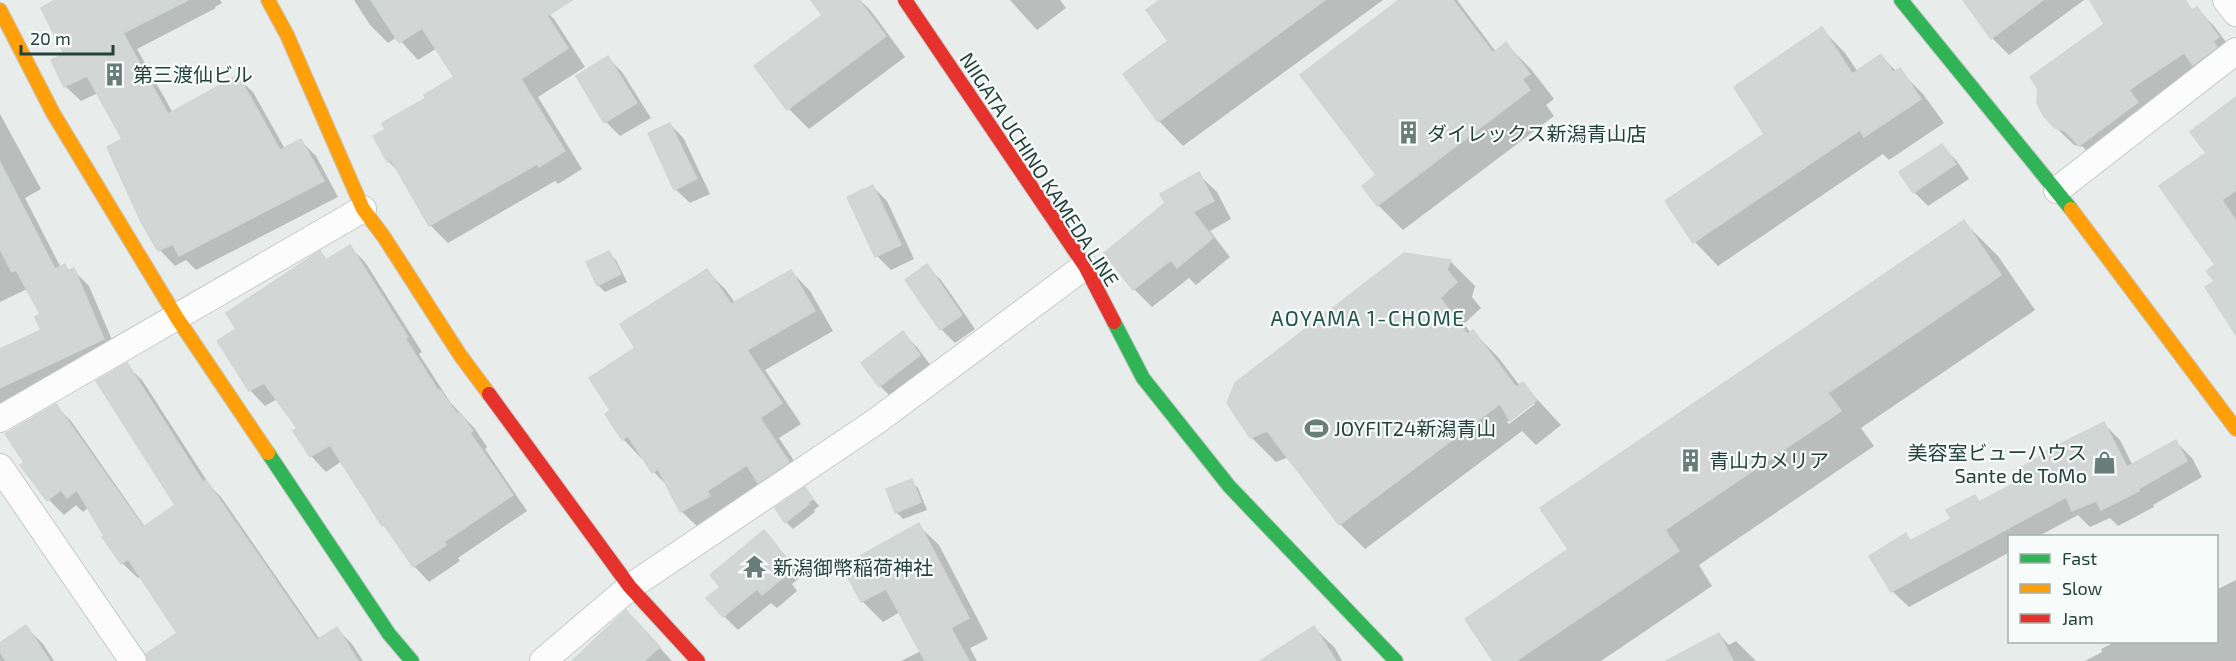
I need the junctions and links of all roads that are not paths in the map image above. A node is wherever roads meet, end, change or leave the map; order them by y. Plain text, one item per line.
1 (268, 0) edge
2 (905, 0) edge
3 (1901, 0) edge
4 (2226, 0) edge
5 (0, 10) edge
6 (2236, 13) edge
7 (2236, 51) edge
8 (2057, 190) junction
9 (363, 209) junction
10 (1085, 266) junction
11 (177, 318) junction
12 (0, 419) edge
13 (2236, 429) edge
14 (0, 466) edge
15 (630, 587) junction
16 (133, 661) edge
17 (412, 661) edge
18 (543, 661) edge
19 (698, 661) edge
20 (1396, 661) edge

1 - 9 street
2 - 10 street, NIIGATA UCHINO KAMEDA LINE
3 - 8 street
4 - 6 street
5 - 11 street
7 - 8 street
8 - 13 street
9 - 11 street
9 - 15 street
10 - 15 street
10 - 20 street, NIIGATA UCHINO KAMEDA LINE
11 - 12 street
11 - 17 street
14 - 16 street
15 - 18 street
15 - 19 street

